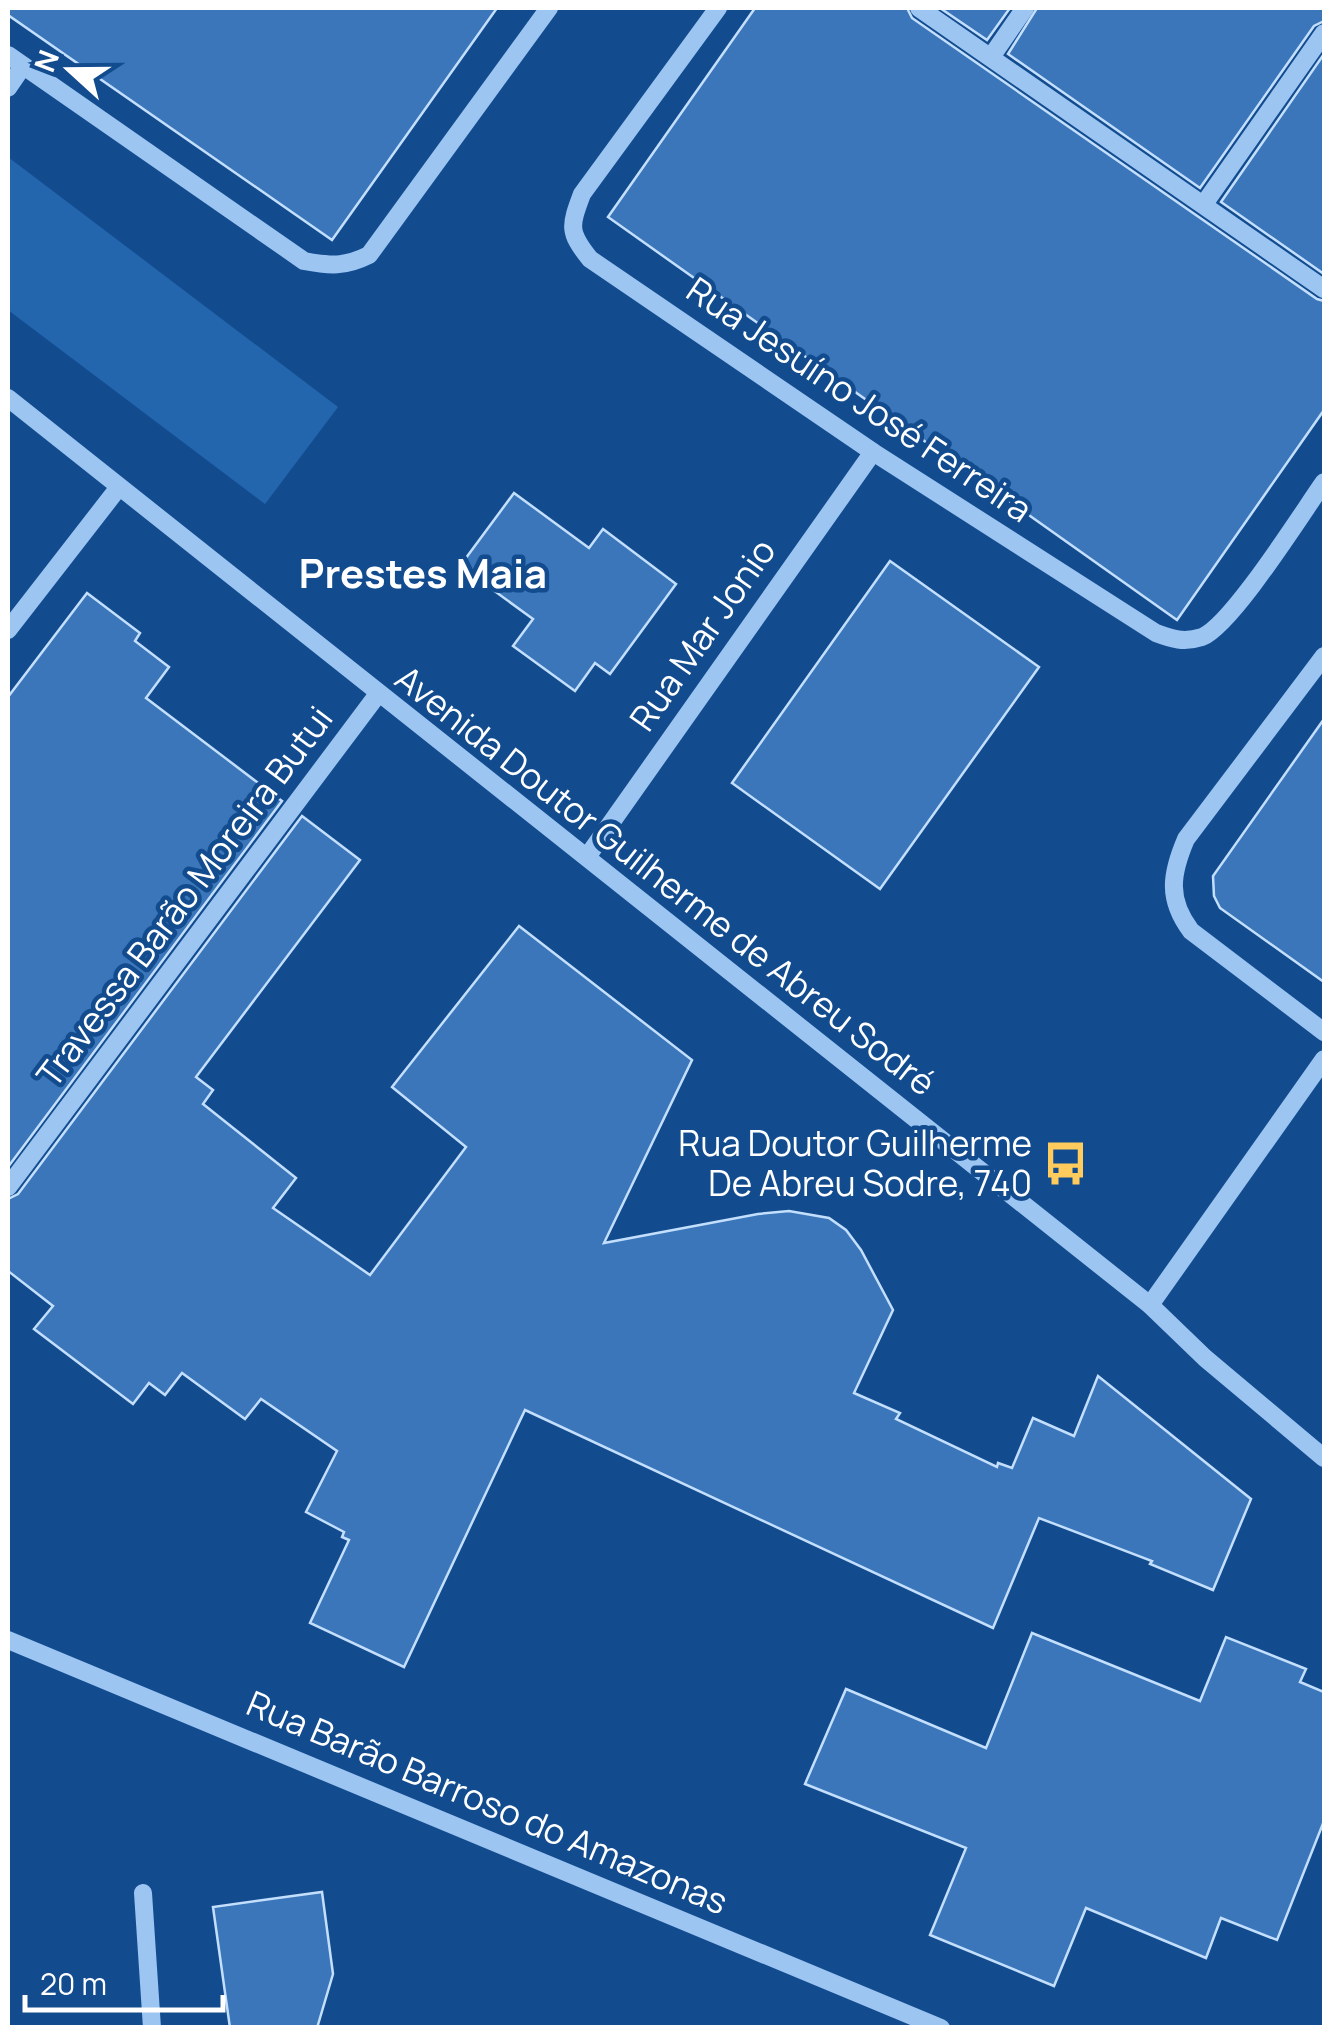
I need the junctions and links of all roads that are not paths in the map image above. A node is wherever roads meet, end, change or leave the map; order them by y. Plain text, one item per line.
1 (548, 8) edge
2 (718, 8) edge
3 (919, 8) edge
4 (1025, 8) edge
5 (1324, 33) edge
6 (991, 58) junction
7 (15, 61) edge
8 (8, 88) edge
9 (1204, 204) junction
10 (1324, 288) edge
11 (8, 398) edge
12 (873, 452) junction
13 (1324, 482) edge
14 (120, 487) junction
15 (8, 630) edge
16 (1324, 656) edge
17 (378, 694) junction
18 (587, 856) junction
19 (1324, 1032) edge
20 (1324, 1059) edge
21 (8, 1187) edge
22 (1150, 1305) junction
23 (1324, 1458) edge
24 (8, 1640) edge
25 (143, 1893) dead end
26 (152, 2028) edge
27 (941, 2028) edge

1 - 7 street
2 - 12 street, Rua Jesuíno José Ferreira
3 - 6 street
4 - 6 street
5 - 9 street
6 - 9 street
7 - 8 street
9 - 10 street
11 - 14 street, Avenida Doutor Guilherme de Abreu Sodré
12 - 13 street, Rua Jesuíno José Ferreira
12 - 18 street, Rua Mar Jonio
14 - 15 street
14 - 17 street, Avenida Doutor Guilherme de Abreu Sodré
16 - 19 street
17 - 18 street, Avenida Doutor Guilherme de Abreu Sodré
17 - 21 street, Travessa Barão Moreira Butui
18 - 22 street, Avenida Doutor Guilherme de Abreu Sodré
20 - 22 street
22 - 23 street, Avenida Doutor Guilherme de Abreu Sodré
24 - 27 street, Rua Barão Barroso do Amazonas
25 - 26 street

